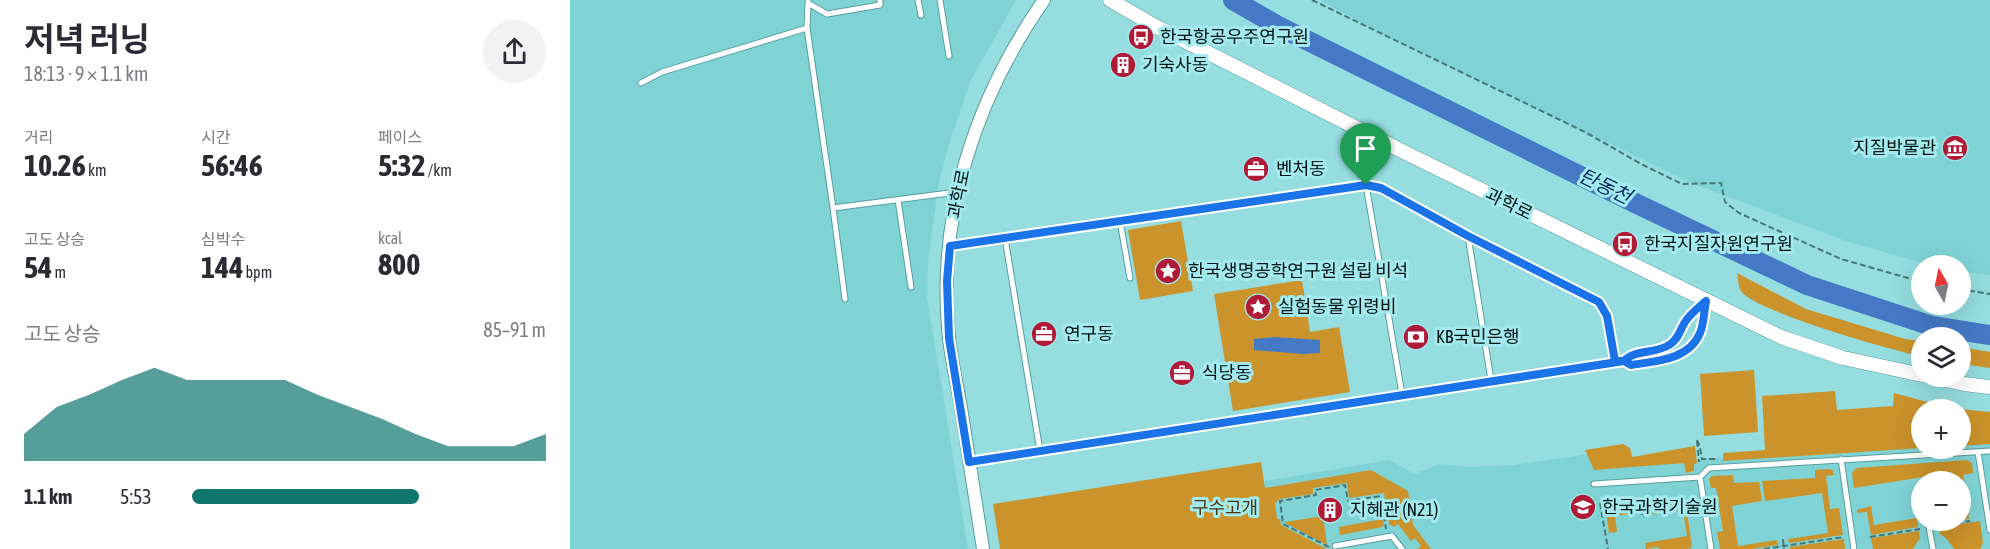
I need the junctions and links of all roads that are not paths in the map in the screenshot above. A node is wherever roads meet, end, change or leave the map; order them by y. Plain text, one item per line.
1 (880, 0) edge
2 (918, 0) edge
3 (940, 0) edge
4 (1044, 0) edge
5 (1110, 0) edge
6 (808, 2) edge
7 (921, 15) dead end
8 (807, 28) junction
9 (949, 56) dead end
10 (641, 83) dead end
11 (1366, 185) junction
12 (957, 192) junction
13 (898, 200) junction
14 (833, 208) junction
15 (1120, 221) junction
16 (1468, 236) junction
17 (1005, 238) junction
18 (950, 246) junction
19 (1130, 278) dead end
20 (911, 287) dead end
21 (845, 298) dead end
22 (1706, 301) junction
23 (1615, 361) junction
24 (1624, 361) junction
25 (1911, 373) edge
26 (1491, 380) junction
27 (1971, 385) edge
28 (1990, 387) edge
29 (1402, 394) junction
30 (1041, 451) junction
31 (1990, 451) edge
32 (1978, 452) junction
33 (1841, 459) junction
34 (969, 462) junction
35 (1700, 477) junction
36 (1594, 484) dead end
37 (1990, 530) edge
38 (1930, 531) edge
39 (1335, 546) road end
40 (983, 549) edge
41 (1402, 549) edge
42 (1711, 549) edge
43 (1854, 549) edge
44 (1933, 549) edge

1 - 6 lane
2 - 7 lane
3 - 9 lane
4 - 12 street, 과학로
5 - 22 main road, 과학로
6 - 8 lane
8 - 10 lane
8 - 14 lane
11 - 15 lane
11 - 16 lane
11 - 29 lane
12 - 13 lane
12 - 18 street, 과학로
13 - 14 lane
13 - 20 lane
14 - 21 lane
15 - 17 lane
15 - 19 lane
16 - 23 lane
16 - 26 lane
17 - 18 lane
17 - 30 lane
18 - 34 street, 과학로
22 - 24 lane
22 - 24 lane
22 - 25 main road, 과학로
23 - 24 lane
23 - 26 lane
26 - 29 lane
27 - 28 main road
29 - 30 lane
30 - 34 lane
31 - 32 lane
32 - 33 lane
32 - 37 lane
33 - 35 lane
33 - 43 lane
34 - 40 street, 과학로
35 - 36 lane
35 - 42 lane
38 - 44 lane
39 - 41 lane

